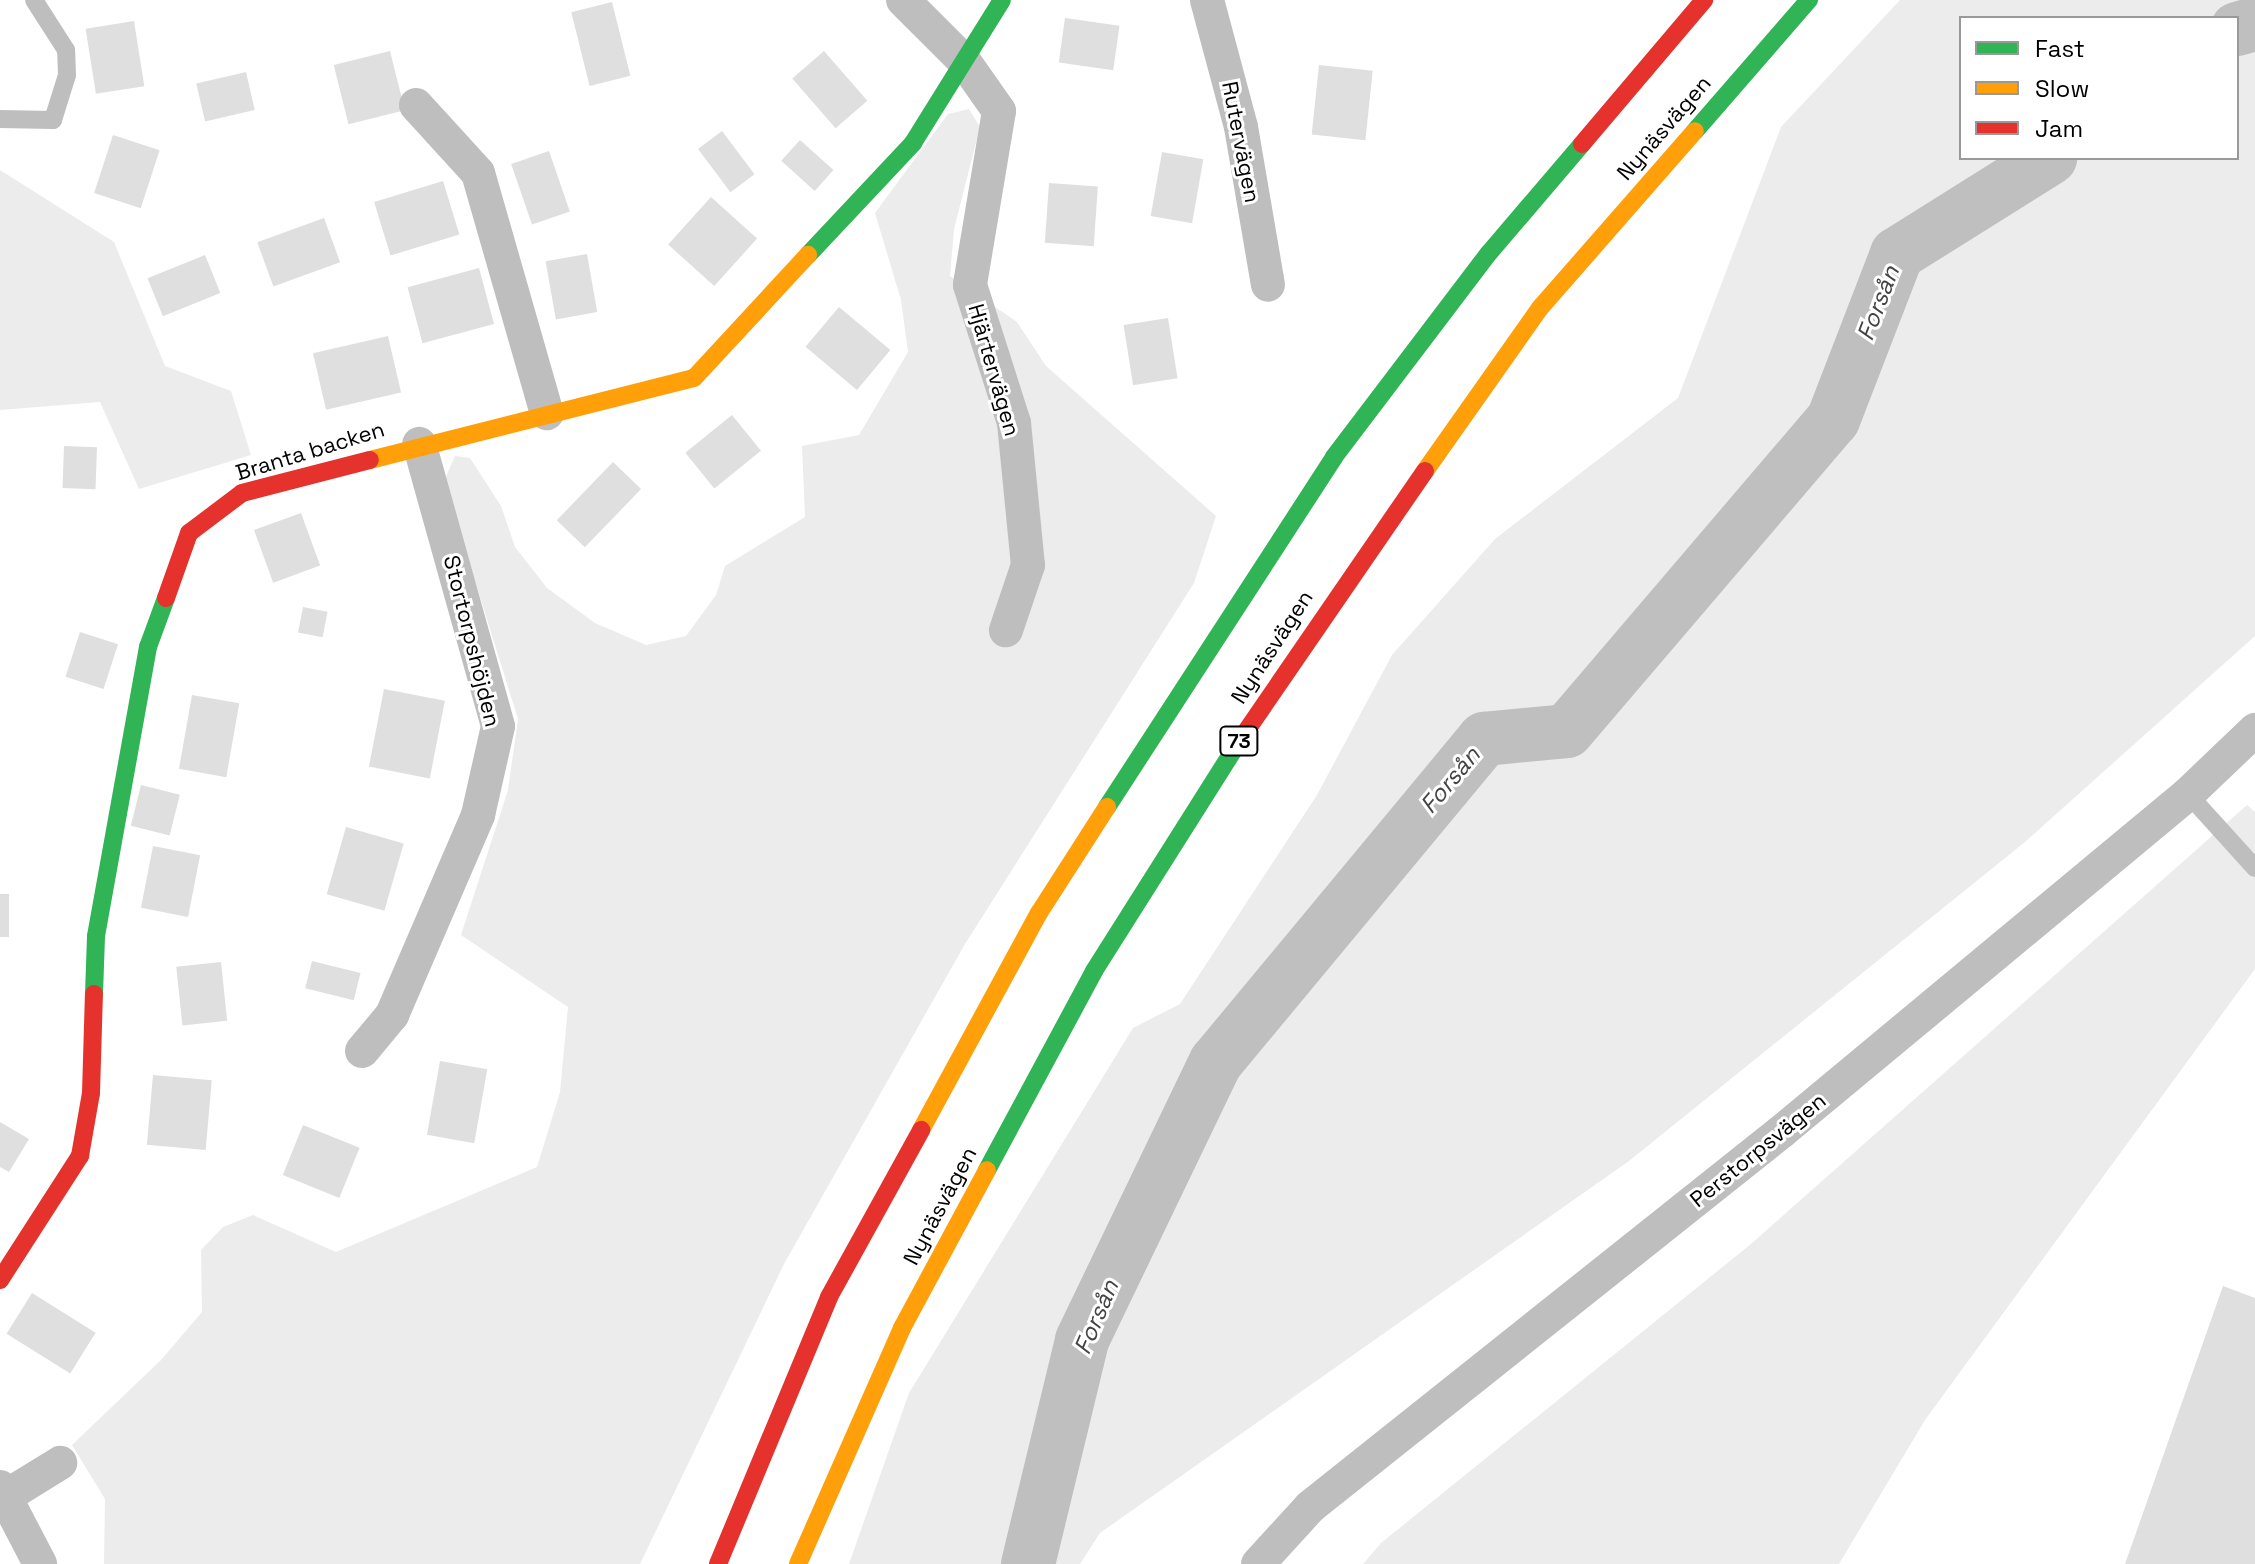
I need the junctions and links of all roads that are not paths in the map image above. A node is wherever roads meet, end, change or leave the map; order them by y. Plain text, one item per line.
1 (34, 0) edge
2 (903, 0) edge
3 (1002, 0) edge
4 (1207, 0) edge
5 (1704, 0) edge
6 (1809, 0) edge
7 (964, 61) junction
8 (416, 105) dead end
9 (0, 119) edge
10 (1268, 285) dead end
11 (547, 413) junction
12 (419, 444) junction
13 (1006, 630) dead end
14 (2255, 730) edge
15 (2188, 794) junction
16 (2255, 868) edge
17 (362, 1051) dead end
18 (0, 1280) edge
19 (60, 1463) dead end
20 (3, 1492) edge
21 (40, 1564) edge
22 (718, 1564) edge
23 (798, 1564) edge
24 (1258, 1564) edge

1 - 9 lane
2 - 7 street, Hjärtervägen
3 - 7 main road, Branta backen
4 - 10 street, Rutervägen
5 - 22 main road
6 - 23 main road, Nynäsvägen / 73
7 - 11 main road, Branta backen
7 - 13 street, Hjärtervägen
8 - 11 street
11 - 12 main road, Branta backen
12 - 17 street, Stortorpshöjden
12 - 18 main road, Branta backen
14 - 15 street, Perstorpsvägen
15 - 16 lane
15 - 24 street, Perstorpsvägen
19 - 20 street
20 - 21 street

